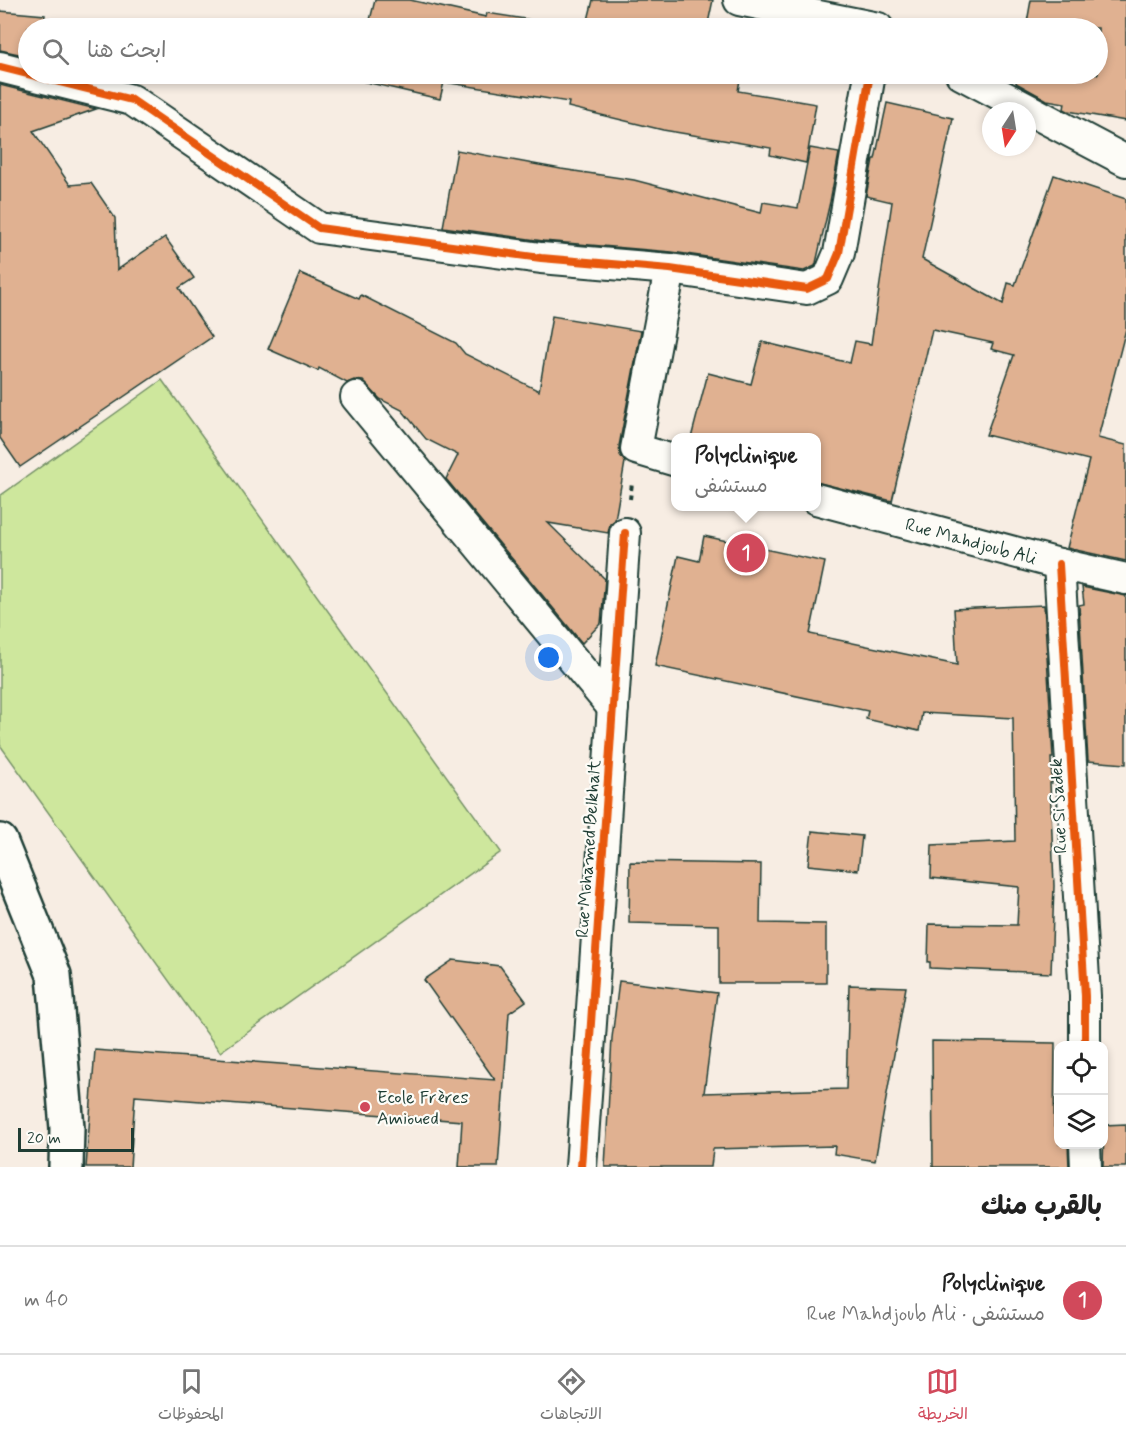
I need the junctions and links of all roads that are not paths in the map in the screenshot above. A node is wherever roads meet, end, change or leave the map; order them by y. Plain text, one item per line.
1 (739, 0) edge
2 (828, 18) edge
3 (0, 67) edge
4 (18, 72) edge
5 (68, 84) edge
6 (868, 84) edge
7 (980, 84) edge
8 (1126, 160) edge
9 (670, 269) junction
10 (356, 397) dead end
11 (671, 460) edge
12 (821, 500) edge
13 (626, 533) road end
14 (1059, 564) junction
15 (1126, 579) edge
16 (613, 708) junction
17 (0, 841) edge
18 (1085, 1041) edge
19 (1085, 1149) edge
20 (66, 1167) edge
21 (581, 1167) edge
22 (1086, 1167) edge

1 - 2 street
3 - 4 street
5 - 9 street
6 - 9 street
7 - 8 street
9 - 11 street
10 - 16 street
12 - 14 street, Rue Mahdjoub Ali
13 - 16 street, Rue Mohamed Belkhalt
14 - 15 street, Rue Mahdjoub Ali
14 - 18 street, Rue Si Sadek
16 - 21 street, Rue Mohamed Belkhalt
17 - 20 main road
19 - 22 street

